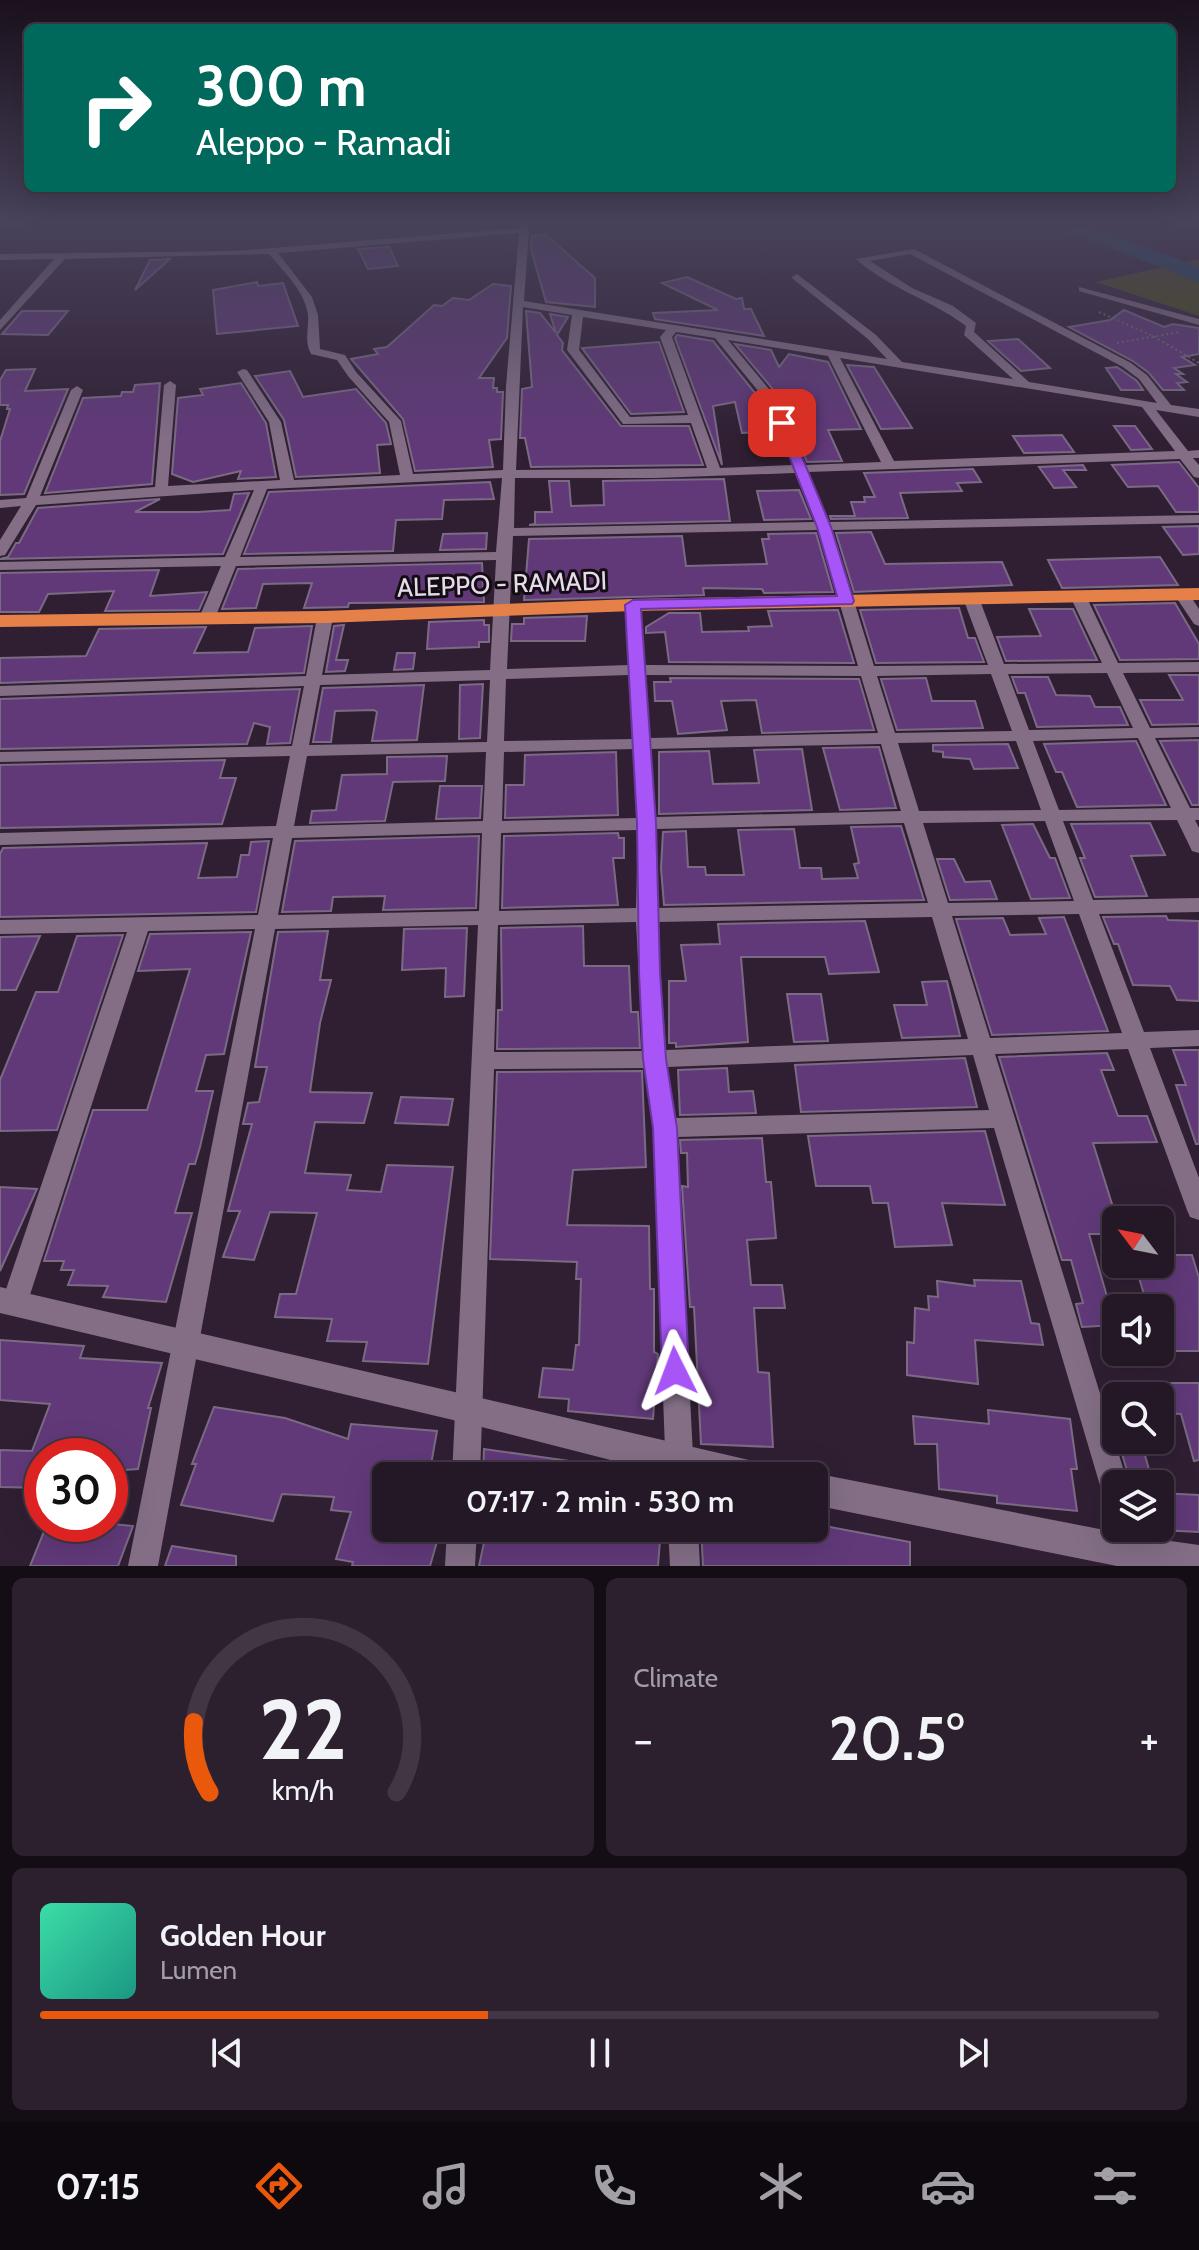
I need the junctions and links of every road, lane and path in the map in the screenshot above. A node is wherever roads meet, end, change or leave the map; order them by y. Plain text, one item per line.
1 (28, 295) edge
2 (306, 295) edge
3 (519, 295) edge
4 (820, 295) edge
5 (920, 295) edge
6 (995, 295) edge
7 (1101, 295) edge
8 (518, 303) junction
9 (578, 312) junction
10 (1099, 312) dead end
11 (1195, 326) edge
12 (0, 327) edge
13 (674, 327) junction
14 (717, 334) junction
15 (1153, 336) junction
16 (1095, 348) junction
17 (831, 352) junction
18 (897, 363) junction
19 (1199, 363) edge
20 (243, 372) dead end
21 (1024, 383) junction
22 (170, 385) dead end
23 (77, 390) dead end
24 (1146, 405) junction
25 (1168, 409) junction
26 (1199, 413) edge
27 (695, 419) junction
28 (1192, 455) edge
29 (889, 465) junction
30 (801, 468) junction
31 (714, 470) junction
32 (508, 474) junction
33 (1199, 474) edge
34 (407, 479) junction
35 (288, 485) junction
36 (262, 486) junction
37 (161, 490) junction
38 (32, 500) junction
39 (0, 504) edge
40 (1199, 519) edge
41 (824, 527) junction
42 (507, 532) junction
43 (0, 552) edge
44 (503, 556) junction
45 (231, 561) junction
46 (0, 566) edge
47 (1191, 594) edge
48 (1078, 596) junction
49 (971, 598) junction
50 (846, 601) junction
51 (633, 605) junction
52 (501, 612) junction
53 (325, 617) junction
54 (207, 618) junction
55 (0, 621) edge
56 (1199, 621) edge
57 (1199, 667) edge
58 (1112, 668) junction
59 (998, 669) junction
60 (637, 670) junction
61 (869, 671) junction
62 (498, 674) junction
63 (312, 680) junction
64 (0, 691) edge
65 (1199, 732) edge
66 (1144, 733) junction
67 (1023, 736) junction
68 (888, 738) junction
69 (642, 742) junction
70 (496, 746) junction
71 (298, 750) junction
72 (0, 757) edge
73 (1191, 815) edge
74 (1053, 816) junction
75 (912, 817) junction
76 (647, 823) junction
77 (493, 827) junction
78 (282, 832) junction
79 (0, 839) edge
80 (1199, 847) edge
81 (1199, 905) edge
82 (1087, 907) junction
83 (940, 910) junction
84 (646, 914) junction
85 (489, 918) junction
86 (266, 922) junction
87 (140, 924) junction
88 (0, 927) edge
89 (1199, 1038) edge
90 (1135, 1039) junction
91 (981, 1048) junction
92 (655, 1059) junction
93 (483, 1061) junction
94 (1003, 1119) junction
95 (665, 1128) junction
96 (1199, 1210) edge
97 (7, 1302) edge
98 (185, 1344) junction
99 (470, 1409) junction
100 (467, 1462) edge
101 (656, 1462) edge
102 (680, 1462) edge
103 (1109, 1470) edge
104 (828, 1491) edge
105 (1102, 1535) edge
106 (461, 1542) edge
107 (684, 1542) edge
108 (1137, 1542) edge
109 (1199, 1562) edge
110 (143, 1566) edge
111 (460, 1566) edge
112 (685, 1566) edge

1 - 12 street
2 - 34 street
3 - 8 street
4 - 18 street
5 - 21 street
6 - 16 street
7 - 11 street
8 - 9 street
8 - 32 street
9 - 13 street
9 - 27 street
10 - 15 path
11 - 15 path
13 - 14 street
13 - 27 street
14 - 17 street
14 - 30 street
15 - 16 path
15 - 19 path
16 - 25 street
17 - 18 street
17 - 29 street
18 - 21 street
20 - 35 street
21 - 24 street
22 - 37 street
23 - 38 street
24 - 25 street
24 - 28 street
25 - 26 street
27 - 31 street
28 - 29 street
28 - 33 street
29 - 30 street
30 - 31 street
30 - 41 street
31 - 32 street
32 - 34 street
32 - 42 street
34 - 35 street
35 - 36 street
36 - 37 street
36 - 45 street
37 - 38 street
38 - 39 street
38 - 43 street
40 - 41 street
41 - 42 street
41 - 50 street
42 - 44 street
44 - 45 street
44 - 52 street
45 - 46 street
45 - 54 street
47 - 48 highway, ALEPPO - RAMADI
47 - 56 street
48 - 49 highway, ALEPPO - RAMADI
48 - 58 street
49 - 50 highway, ALEPPO - RAMADI
49 - 59 street
50 - 51 highway, ALEPPO - RAMADI
50 - 61 street
51 - 52 highway, ALEPPO - RAMADI
51 - 60 street
52 - 53 highway, ALEPPO - RAMADI
52 - 62 street
53 - 54 highway, ALEPPO - RAMADI
53 - 63 street
54 - 55 highway, ALEPPO - RAMADI
57 - 58 street
58 - 59 street
58 - 66 street
59 - 61 street
59 - 67 street
60 - 61 street
60 - 62 street
60 - 69 street
61 - 68 street
62 - 63 street
62 - 70 street
63 - 64 street
63 - 71 street
65 - 66 street
66 - 67 street
66 - 73 street
67 - 68 street
67 - 74 street
68 - 69 street
68 - 75 street
69 - 70 street
69 - 76 street
70 - 71 street
70 - 77 street
71 - 72 street
71 - 78 street
73 - 74 street
73 - 80 street
74 - 75 street
74 - 82 street
75 - 76 street
75 - 83 street
76 - 77 street
76 - 84 street
77 - 78 street
77 - 85 street
78 - 79 street
78 - 86 street
81 - 82 street
82 - 83 street
82 - 90 street
83 - 84 street
83 - 91 street
84 - 85 street
84 - 92 street
85 - 86 street
85 - 93 street
86 - 87 street
86 - 98 street
87 - 88 street
87 - 97 street
89 - 90 street
90 - 91 street
90 - 96 street
91 - 92 street
91 - 94 street
92 - 93 street
92 - 95 street
93 - 99 street
94 - 95 street
94 - 103 street
95 - 102 street
97 - 98 street
98 - 99 street
98 - 110 street
99 - 100 street
99 - 101 street
104 - 105 street
106 - 111 street
107 - 112 street
108 - 109 street

